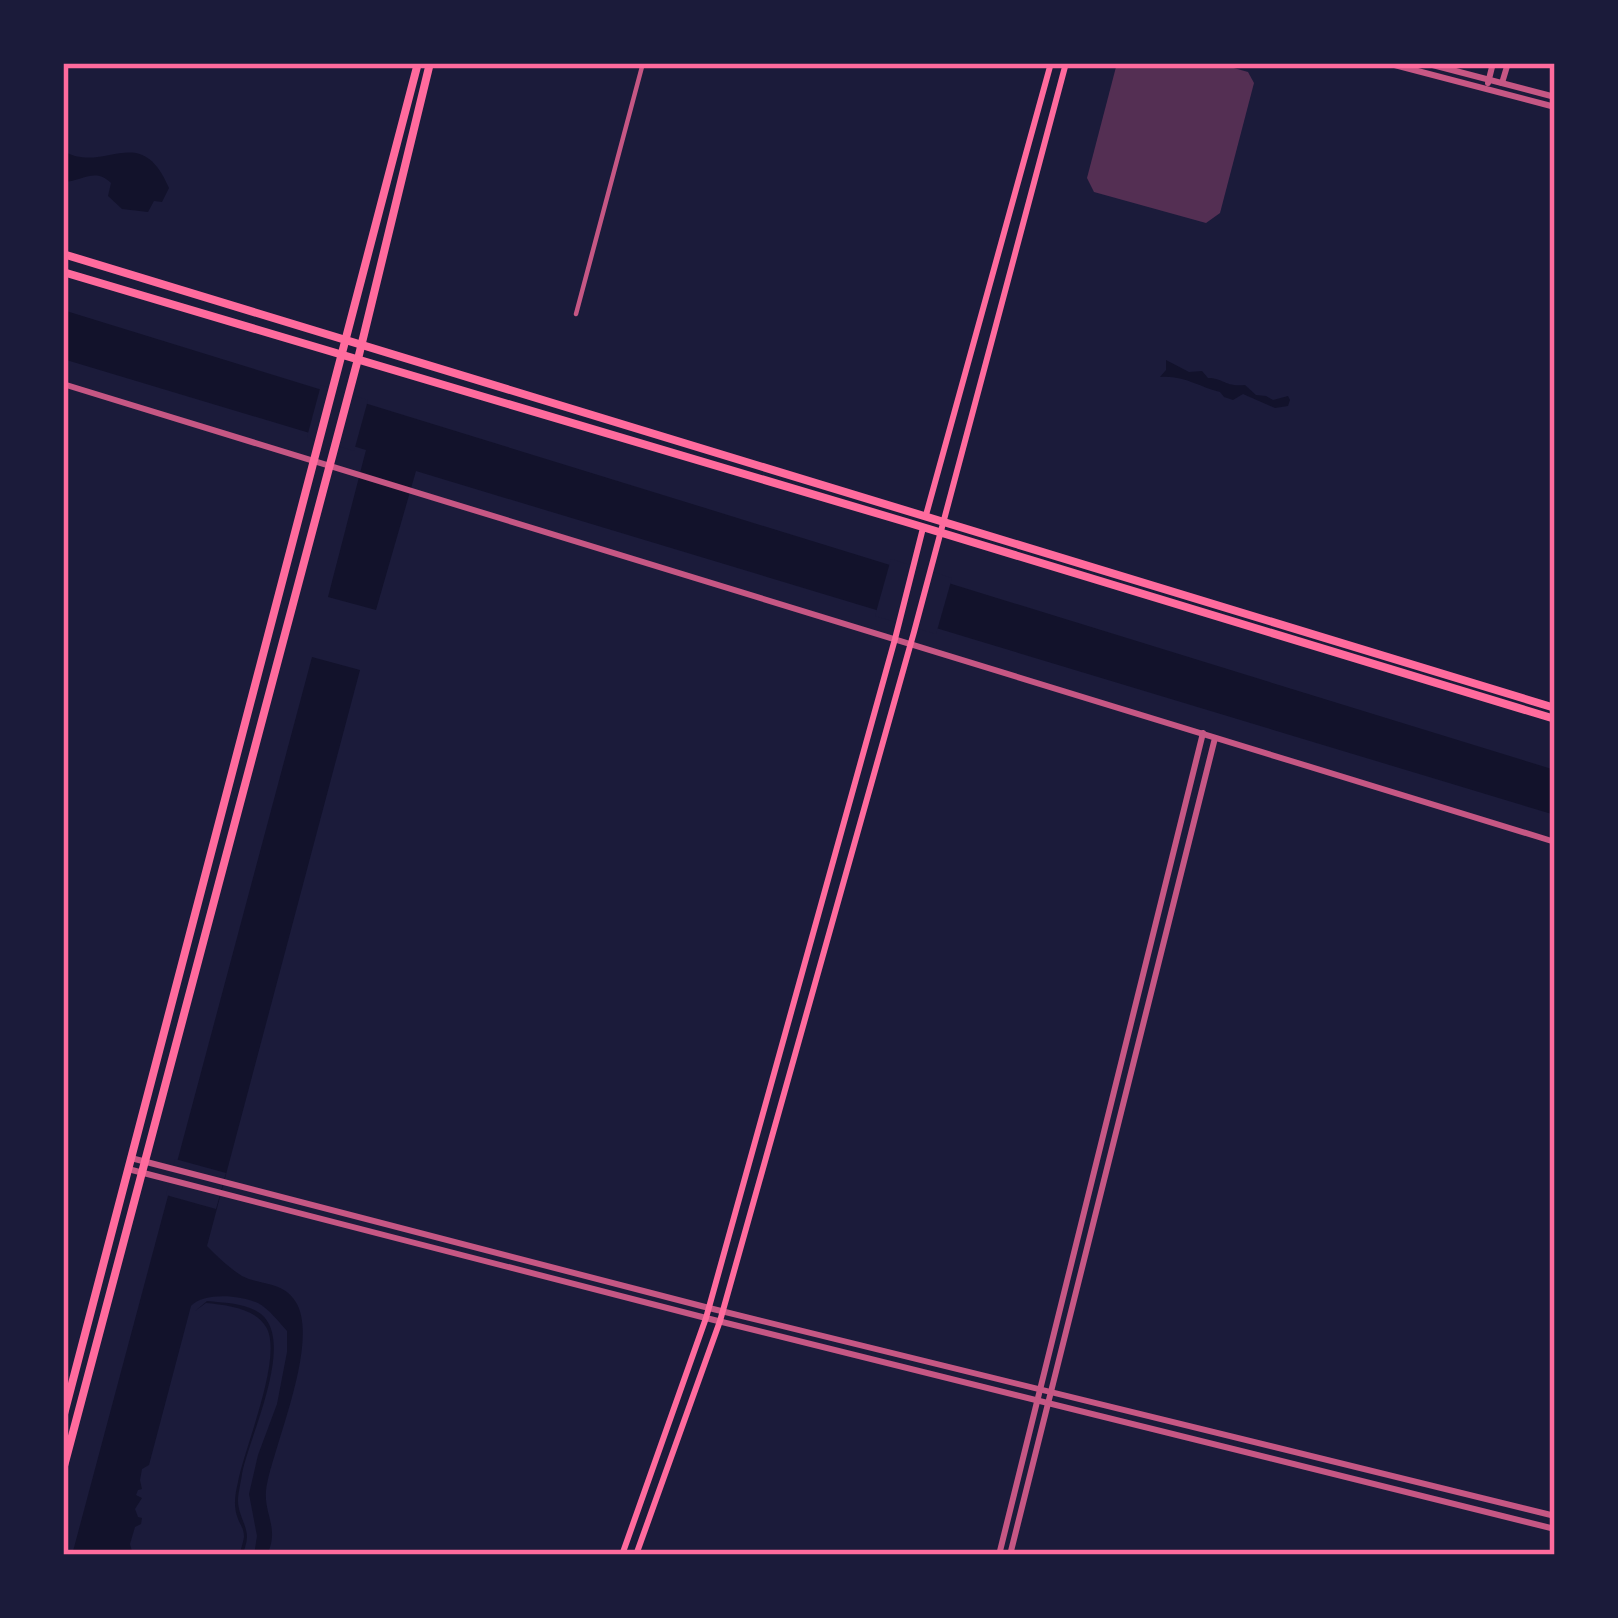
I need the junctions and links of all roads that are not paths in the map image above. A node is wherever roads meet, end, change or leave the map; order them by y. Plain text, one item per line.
1 (418, 63) edge
2 (430, 63) edge
3 (643, 63) edge
4 (1067, 63) edge
5 (1387, 63) edge
6 (1425, 63) edge
7 (1493, 63) edge
8 (1508, 63) edge
9 (1050, 66) edge
10 (1502, 83) junction
11 (1488, 84) junction
12 (1500, 93) junction
13 (1555, 97) edge
14 (1555, 107) edge
15 (63, 254) edge
16 (63, 272) edge
17 (576, 314) dead end
18 (346, 341) junction
19 (361, 345) junction
20 (341, 356) junction
21 (358, 359) junction
22 (63, 384) edge
23 (314, 461) junction
24 (329, 466) junction
25 (926, 516) junction
26 (944, 522) junction
27 (923, 527) junction
28 (941, 533) junction
29 (895, 639) junction
30 (910, 644) junction
31 (1555, 708) edge
32 (1555, 719) edge
33 (1203, 733) junction
34 (1215, 737) junction
35 (1555, 842) edge
36 (131, 1158) junction
37 (143, 1161) junction
38 (128, 1169) junction
39 (140, 1172) junction
40 (708, 1313) junction
41 (721, 1316) junction
42 (1040, 1390) junction
43 (1050, 1397) junction
44 (1037, 1400) junction
45 (63, 1418) edge
46 (63, 1469) edge
47 (1555, 1516) edge
48 (1555, 1529) edge
49 (622, 1555) edge
50 (636, 1555) edge
51 (998, 1555) edge
52 (1010, 1555) edge

1 - 18 main road
2 - 19 main road
3 - 17 street
4 - 26 main road
5 - 11 street
6 - 11 street
7 - 11 street
8 - 10 street
9 - 25 main road
10 - 11 street
10 - 12 street
10 - 13 street
11 - 12 street
12 - 14 street
15 - 18 main road
16 - 20 main road
18 - 19 main road
18 - 20 main road
19 - 21 main road
19 - 25 main road
20 - 21 main road
20 - 23 main road
21 - 24 main road
21 - 27 main road
22 - 23 street
23 - 24 street
23 - 36 main road
24 - 29 street
24 - 37 main road
25 - 26 main road
25 - 27 main road
26 - 28 main road
26 - 31 main road
27 - 28 main road
27 - 29 main road
28 - 30 main road
28 - 32 main road
29 - 30 street
29 - 40 main road
30 - 33 street
30 - 41 main road
33 - 34 street
33 - 42 street
34 - 35 street
34 - 43 street
36 - 37 street
36 - 38 main road
37 - 39 main road
37 - 40 street
38 - 39 street
38 - 45 main road
39 - 40 street
39 - 46 main road
40 - 41 street
40 - 49 main road
41 - 42 street
41 - 44 street
41 - 50 main road
42 - 43 street
42 - 44 street
43 - 44 street
43 - 47 street
43 - 48 street
43 - 52 street
44 - 51 street

